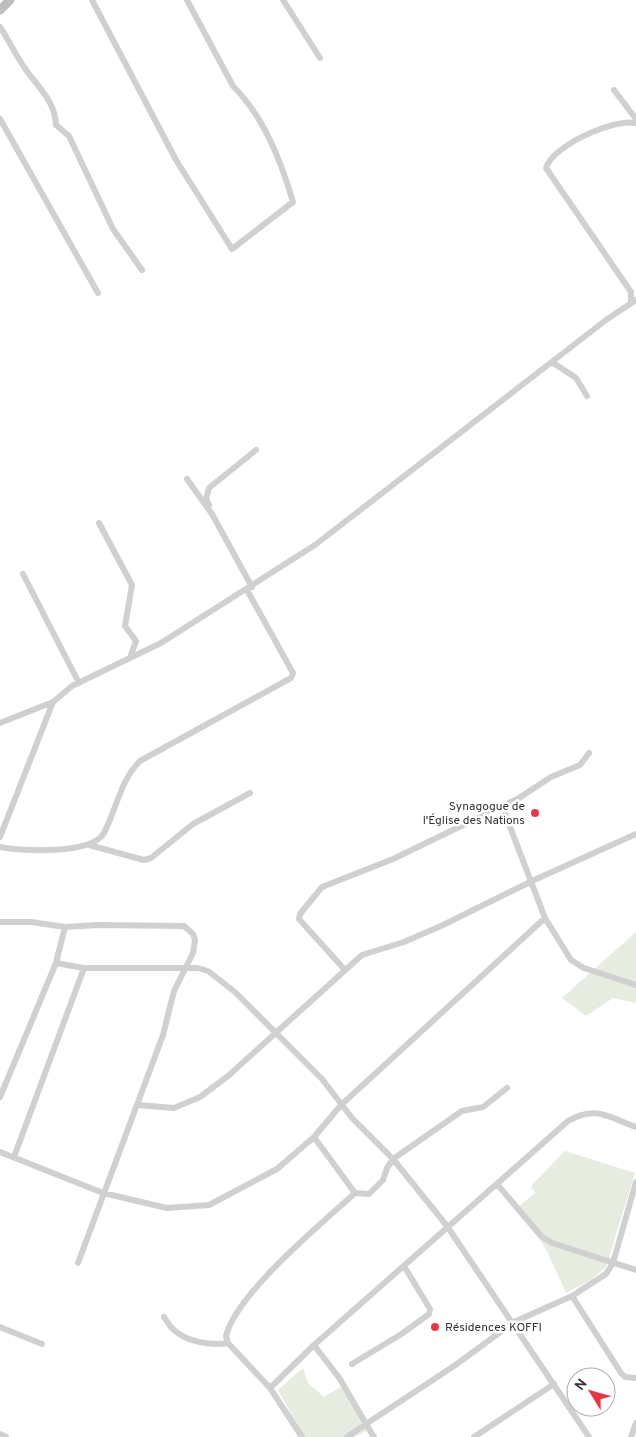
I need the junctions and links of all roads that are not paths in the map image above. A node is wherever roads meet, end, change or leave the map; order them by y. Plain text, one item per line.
1 (10, 0) edge
2 (92, 0) edge
3 (187, 0) edge
4 (283, 0) edge
5 (0, 10) edge
6 (0, 27) edge
7 (320, 58) dead end
8 (614, 90) dead end
9 (0, 119) edge
10 (636, 121) edge
11 (142, 270) dead end
12 (98, 293) dead end
13 (634, 301) edge
14 (552, 362) junction
15 (587, 396) dead end
16 (256, 450) dead end
17 (188, 479) dead end
18 (212, 514) junction
19 (99, 523) dead end
20 (23, 574) dead end
21 (250, 588) junction
22 (130, 656) junction
23 (79, 683) junction
24 (53, 702) junction
25 (0, 723) edge
26 (588, 753) dead end
27 (250, 793) dead end
28 (502, 806) junction
29 (636, 834) edge
30 (0, 837) edge
31 (89, 845) junction
32 (0, 847) edge
33 (532, 881) junction
34 (546, 918) junction
35 (0, 922) edge
36 (65, 927) junction
37 (56, 963) junction
38 (84, 968) junction
39 (185, 970) junction
40 (345, 970) junction
41 (636, 985) edge
42 (275, 1033) junction
43 (506, 1088) dead end
44 (0, 1097) edge
45 (138, 1105) junction
46 (341, 1105) junction
47 (636, 1127) edge
48 (314, 1137) junction
49 (0, 1152) edge
50 (14, 1157) junction
51 (393, 1159) junction
52 (636, 1182) edge
53 (497, 1184) junction
54 (102, 1192) junction
55 (355, 1193) junction
56 (447, 1226) junction
57 (78, 1263) dead end
58 (613, 1263) junction
59 (404, 1266) junction
60 (636, 1270) edge
61 (572, 1296) junction
62 (164, 1317) dead end
63 (514, 1322) junction
64 (0, 1327) edge
65 (228, 1343) junction
66 (42, 1344) dead end
67 (314, 1346) junction
68 (352, 1364) dead end
69 (636, 1378) edge
70 (554, 1384) junction
71 (270, 1388) junction
72 (636, 1423) edge
73 (366, 1424) junction
74 (0, 1434) edge
75 (6, 1437) edge
76 (302, 1437) edge
77 (347, 1437) edge
78 (374, 1437) edge
79 (474, 1437) edge
80 (589, 1437) edge
81 (631, 1437) edge

1 - 5 street
2 - 3 street
4 - 7 street
6 - 11 street
8 - 10 street
9 - 12 street
10 - 13 street
13 - 14 street
14 - 15 street
14 - 21 street
16 - 18 street
17 - 18 street
18 - 21 street
19 - 22 street
20 - 23 street
21 - 22 street
21 - 31 street
22 - 23 street
23 - 24 street
24 - 25 street
24 - 30 street
26 - 28 street
27 - 31 street
28 - 33 street
28 - 40 street
29 - 33 street
31 - 32 street
33 - 34 street
33 - 40 street
34 - 41 street
34 - 46 street
35 - 36 street
36 - 37 street
36 - 39 street
37 - 38 street
37 - 44 street
38 - 39 street
38 - 50 street
39 - 42 street
39 - 45 street
40 - 42 street
42 - 45 street
42 - 46 street
43 - 51 street
45 - 54 street
46 - 48 street
46 - 51 street
47 - 53 street
48 - 54 street
48 - 55 street
49 - 50 street
50 - 54 street
51 - 55 street
51 - 56 street
52 - 58 street
53 - 56 street
53 - 58 street
54 - 57 street
55 - 65 street
56 - 59 street
56 - 63 street
58 - 60 street
58 - 61 street
59 - 67 street
59 - 68 street
61 - 63 street
61 - 69 street
62 - 65 street
63 - 70 street
63 - 73 street
64 - 66 street
65 - 71 street
67 - 71 street
67 - 73 street
70 - 79 street
70 - 80 street
71 - 76 street
72 - 81 street
73 - 77 street
73 - 78 street
74 - 75 street

